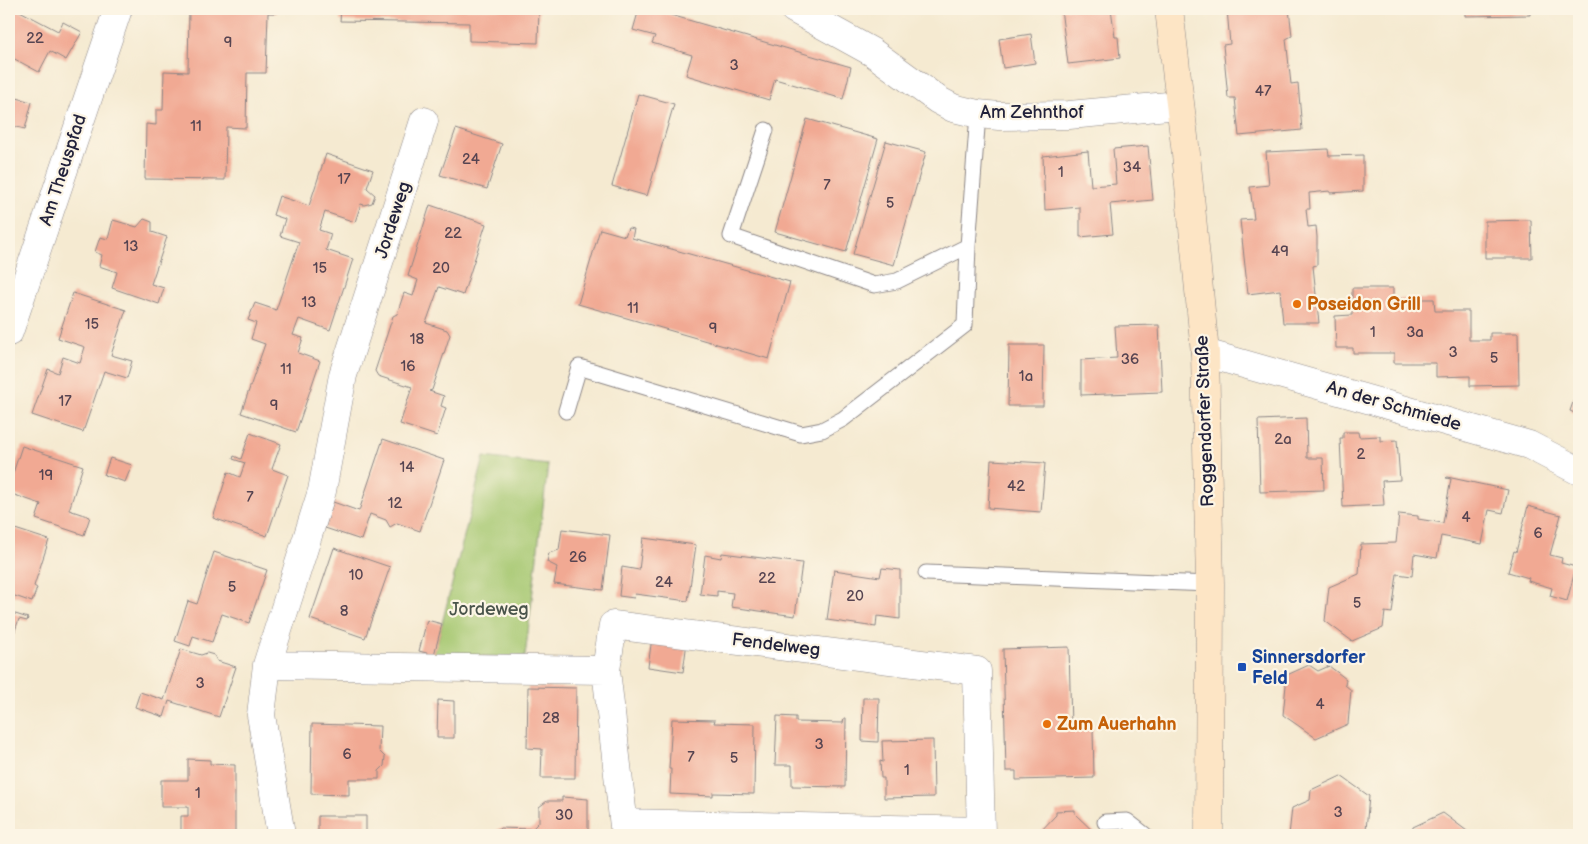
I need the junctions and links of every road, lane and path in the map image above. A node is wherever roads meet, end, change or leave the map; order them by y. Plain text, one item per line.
1 (118, 9) edge
2 (794, 9) edge
3 (1169, 9) edge
4 (1179, 104) junction
5 (978, 114) junction
6 (424, 121) dead end
7 (766, 130) dead end
8 (968, 246) junction
9 (9, 332) edge
10 (1204, 352) junction
11 (566, 411) dead end
12 (1579, 471) edge
13 (926, 573) dead end
14 (1210, 584) junction
15 (267, 665) junction
16 (606, 670) junction
17 (1104, 822) dead end
18 (624, 829) edge
19 (981, 833) edge
20 (281, 835) edge
21 (1145, 835) edge
22 (1209, 835) edge

1 - 9 street, Am Theuspfad
2 - 5 street, Am Zehnthof
3 - 4 main road, Roggendorfer Straße
4 - 5 street, Am Zehnthof
4 - 10 main road, Roggendorfer Straße
5 - 8 lane
6 - 15 street, Jordeweg
7 - 8 lane
8 - 11 lane
10 - 12 street, An der Schmiede
10 - 14 main road, Roggendorfer Straße
13 - 14 lane
14 - 22 main road, Roggendorfer Straße
15 - 16 street
15 - 20 street, Jordeweg
16 - 18 street, Fendelweg
16 - 19 street, Fendelweg
17 - 21 lane
18 - 19 street, Fendelweg

